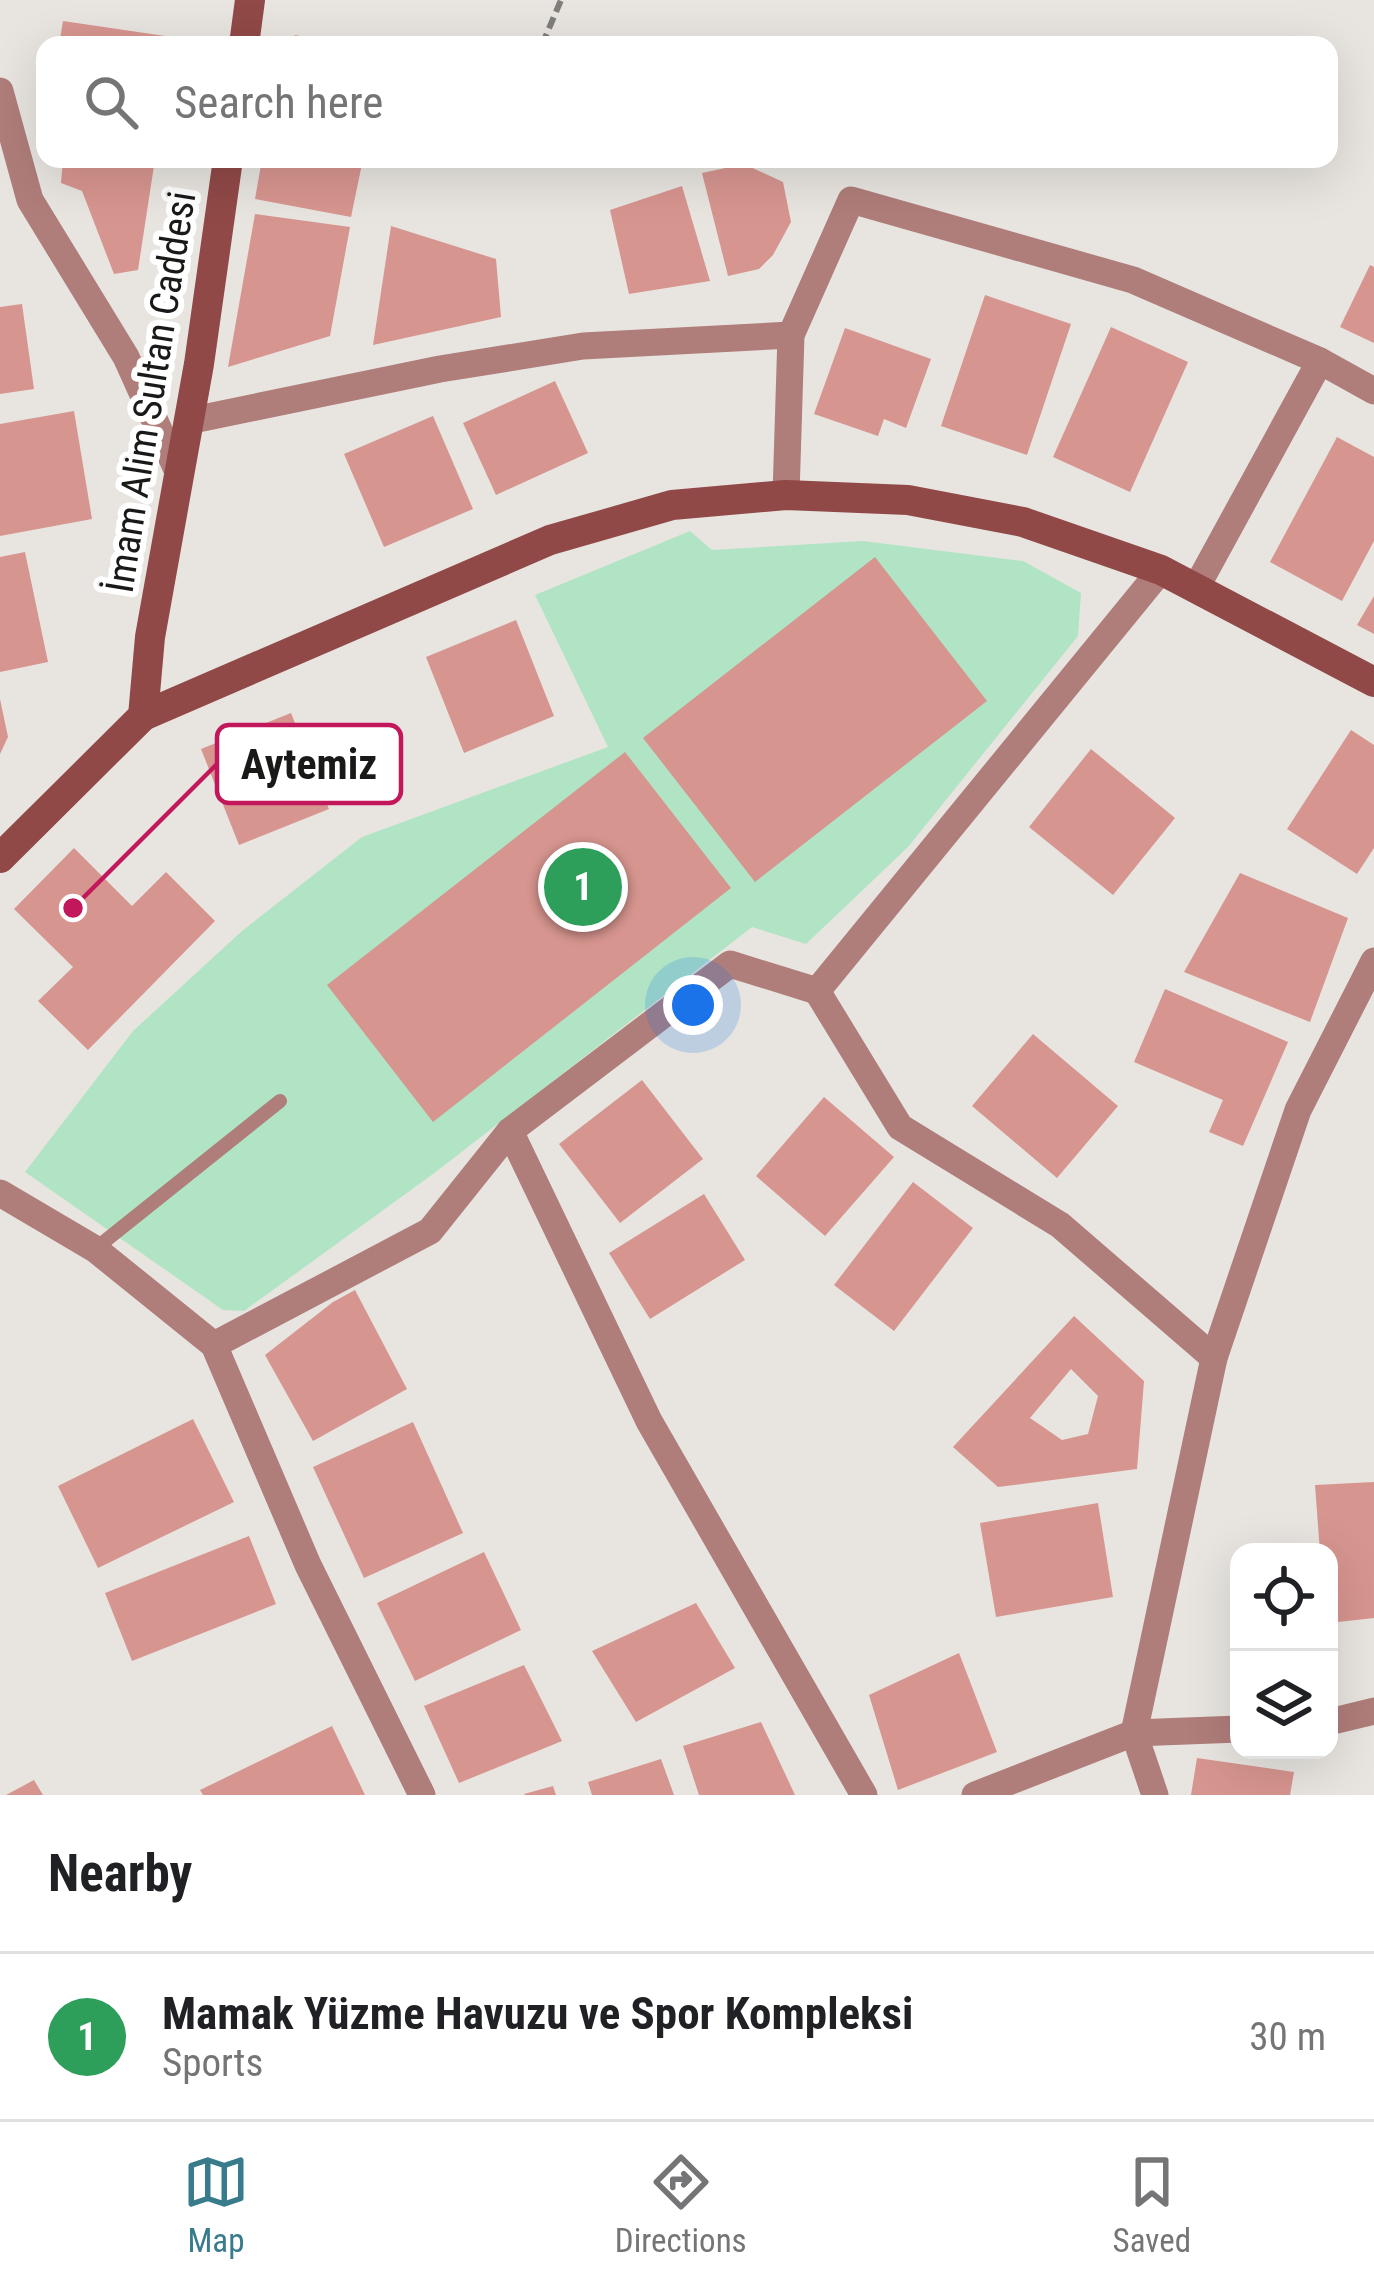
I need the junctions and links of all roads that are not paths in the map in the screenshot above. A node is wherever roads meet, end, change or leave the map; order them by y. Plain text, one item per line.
1 (250, 0) edge
2 (245, 36) edge
3 (0, 91) edge
4 (227, 168) edge
5 (791, 335) junction
6 (1320, 362) junction
7 (1374, 391) edge
8 (188, 421) junction
9 (178, 472) junction
10 (786, 495) junction
11 (1161, 570) junction
12 (1196, 588) junction
13 (1374, 682) edge
14 (142, 716) junction
15 (0, 858) edge
16 (1374, 961) edge
17 (817, 991) junction
18 (280, 1101) dead end
19 (510, 1131) junction
20 (0, 1193) edge
21 (95, 1249) junction
22 (214, 1345) junction
23 (1214, 1358) junction
24 (1374, 1711) edge
25 (1338, 1720) edge
26 (1230, 1729) edge
27 (1133, 1732) junction
28 (422, 1795) edge
29 (863, 1795) edge
30 (975, 1795) edge
31 (1155, 1795) edge

1 - 2 main road
3 - 9 street
4 - 8 main road, İmam Alim Sultan Caddesi
5 - 6 street
5 - 8 street
5 - 10 street
6 - 7 street
6 - 12 street
8 - 9 main road, İmam Alim Sultan Caddesi
9 - 14 main road, İmam Alim Sultan Caddesi
10 - 11 main road
10 - 14 main road
11 - 12 main road
11 - 17 street
12 - 13 main road
14 - 15 main road
16 - 23 street
17 - 19 street
17 - 23 street
18 - 21 lane
19 - 22 street
19 - 29 street
20 - 21 street
21 - 22 street
22 - 28 street
23 - 27 street
24 - 25 street
26 - 27 street
27 - 30 street
27 - 31 street

